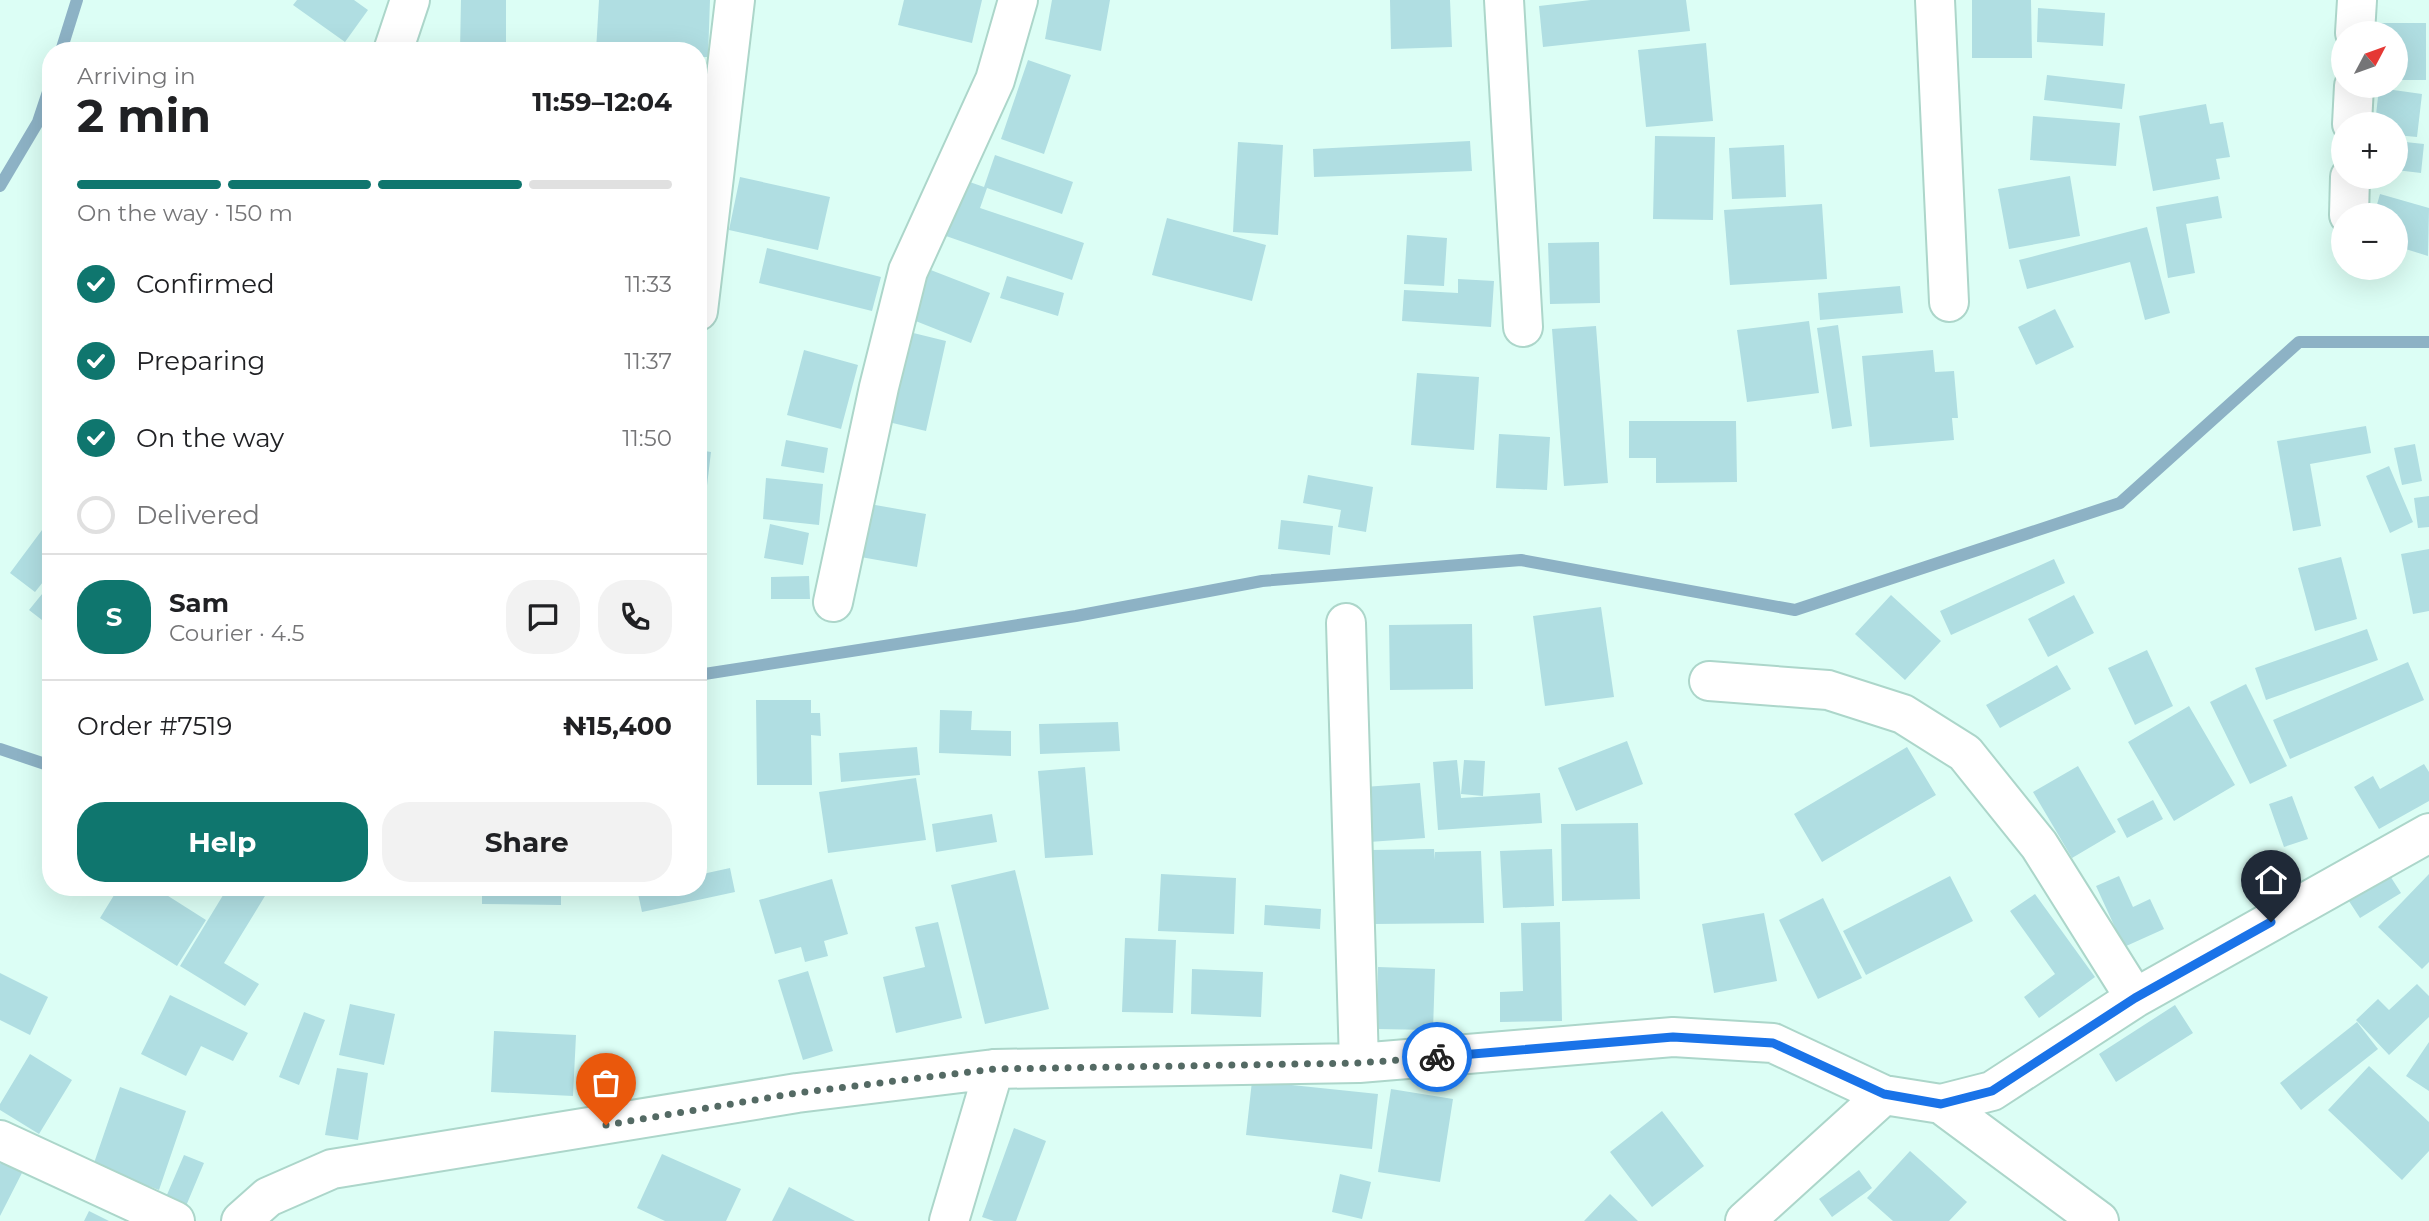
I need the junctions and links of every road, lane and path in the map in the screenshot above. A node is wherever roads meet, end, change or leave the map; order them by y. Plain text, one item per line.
1 (410, 0) edge
2 (735, 0) edge
3 (1018, 0) edge
4 (1504, 0) edge
5 (1936, 0) edge
6 (2357, 0) edge
7 (2356, 21) edge
8 (396, 42) edge
9 (707, 235) edge
10 (1949, 302) dead end
11 (1523, 327) dead end
12 (833, 602) dead end
13 (1346, 623) dead end
14 (1709, 681) dead end
15 (2429, 834) edge
16 (2135, 998) junction
17 (1359, 1063) junction
18 (994, 1069) junction
19 (1884, 1094) junction
20 (1941, 1104) junction
21 (0, 1140) edge
22 (175, 1221) edge
23 (241, 1221) edge
24 (949, 1221) edge
25 (1745, 1221) edge
26 (2099, 1221) edge

1 - 8 street
2 - 9 street
3 - 12 street
4 - 11 street
5 - 10 street
6 - 7 street
13 - 17 street
14 - 16 street
15 - 16 street
16 - 20 street
17 - 18 street
17 - 19 street
18 - 23 street
18 - 24 street
19 - 20 street
19 - 25 street
20 - 26 street
21 - 22 street

